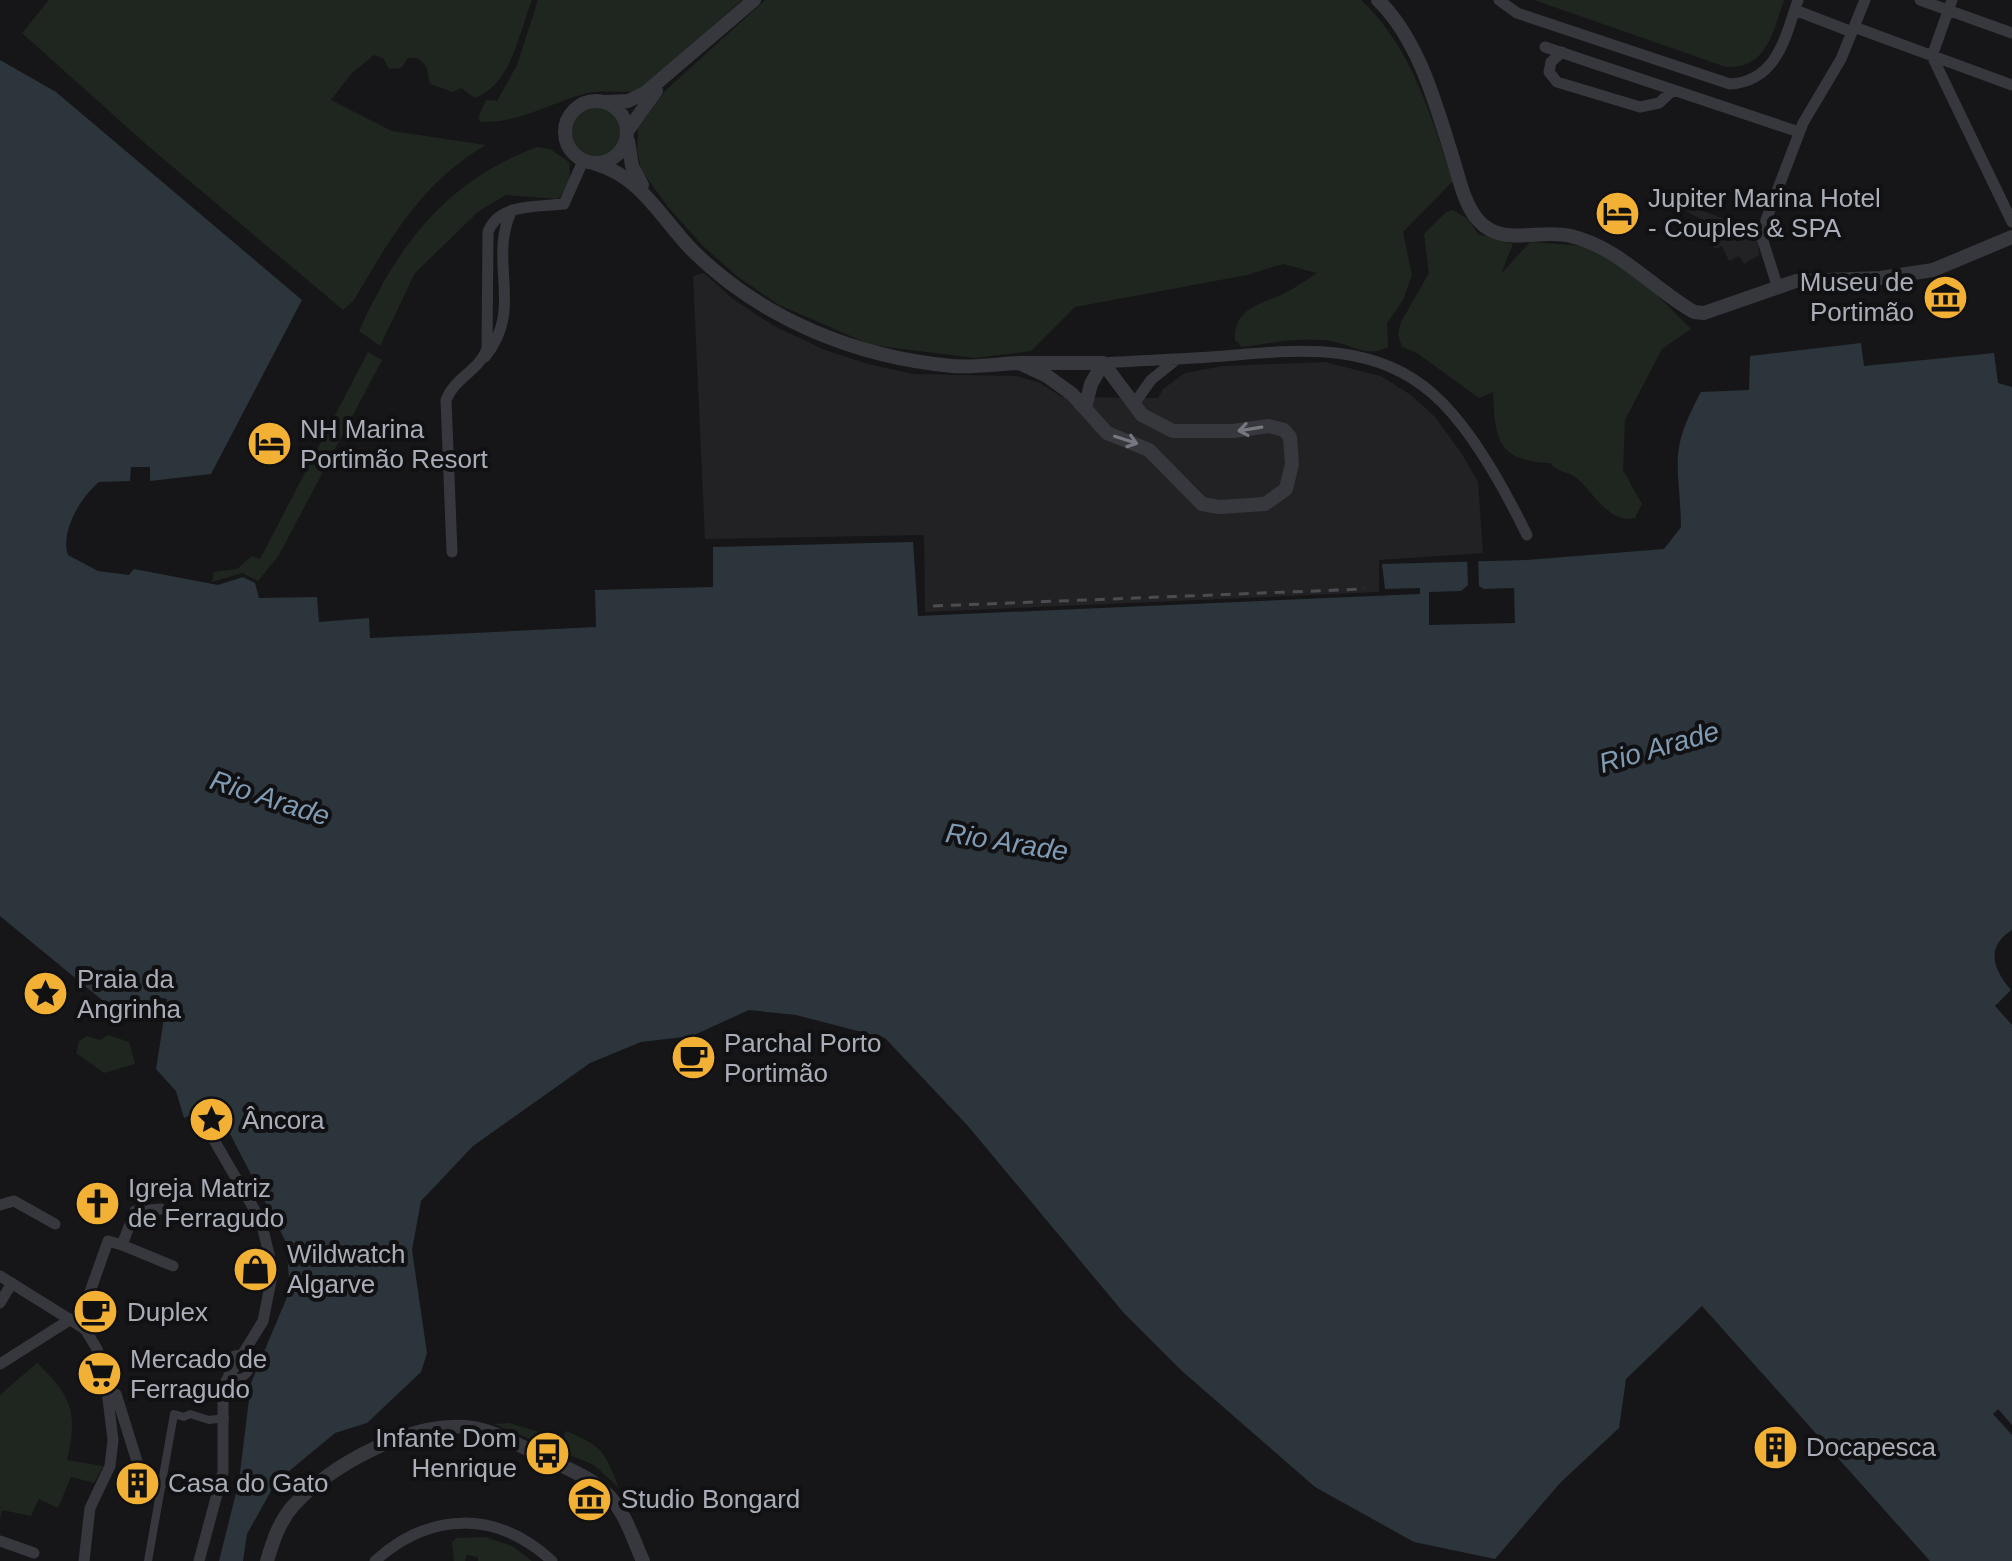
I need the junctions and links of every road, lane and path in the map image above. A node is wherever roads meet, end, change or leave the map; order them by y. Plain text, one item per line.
1 (754, 0) edge
2 (1378, 0) edge
3 (1499, 0) edge
4 (1865, 0) edge
5 (1920, 0) edge
6 (1797, 5) edge
7 (1950, 5) edge
8 (1853, 30) junction
9 (2012, 33) edge
10 (1545, 47) dead end
11 (1562, 52) junction
12 (1932, 56) junction
13 (670, 75) junction
14 (2012, 85) edge
15 (1673, 90) junction
16 (603, 102) junction
17 (1799, 132) junction
18 (628, 133) junction
19 (590, 162) junction
20 (564, 204) junction
21 (580, 204) dead end
22 (658, 209) junction
23 (512, 210) junction
24 (2012, 222) edge
25 (2012, 237) edge
26 (1777, 285) junction
27 (1177, 358) junction
28 (482, 361) junction
29 (1019, 363) junction
30 (1103, 363) junction
31 (1134, 404) junction
32 (1085, 408) junction
33 (1527, 535) dead end
34 (452, 552) dead end
35 (211, 1135) dead end
36 (0, 1205) edge
37 (161, 1209) dead end
38 (55, 1224) dead end
39 (122, 1245) junction
40 (173, 1266) dead end
41 (0, 1276) edge
42 (12, 1283) junction
43 (0, 1303) edge
44 (71, 1319) junction
45 (85, 1329) junction
46 (97, 1349) junction
47 (0, 1364) edge
48 (225, 1418) junction
49 (161, 1485) junction
50 (0, 1541) edge
51 (34, 1553) dead end
52 (84, 1561) edge
53 (148, 1561) edge
54 (199, 1561) edge
55 (267, 1561) edge
56 (375, 1561) edge
57 (552, 1561) edge
58 (643, 1561) edge

1 - 13 street
2 - 26 street
3 - 6 street
4 - 8 street
5 - 7 street
6 - 8 street
7 - 9 street
7 - 12 street
8 - 12 street
8 - 17 street
10 - 11 street
11 - 15 street
11 - 15 street
12 - 14 street
12 - 24 street
13 - 16 street
13 - 18 street
15 - 17 street
16 - 18 street
16 - 19 street
17 - 26 street
18 - 19 street
18 - 22 street
19 - 20 street
19 - 22 street
20 - 21 street
20 - 23 street
22 - 29 street
23 - 28 street
23 - 28 street
25 - 26 street
27 - 30 street
27 - 31 street
27 - 33 street
28 - 34 street
29 - 30 street
29 - 32 street
30 - 31 street
30 - 32 street
32 -> 31 street
35 - 48 street
36 - 38 street
37 - 39 street
39 - 40 street
39 - 45 street
41 - 42 street
42 - 43 street
42 - 44 street
44 - 45 street
44 - 47 street
45 - 46 street
46 - 49 street
46 - 52 street
48 - 49 street
48 - 54 street
49 - 53 street
50 - 51 street
55 - 58 street
56 - 57 street

